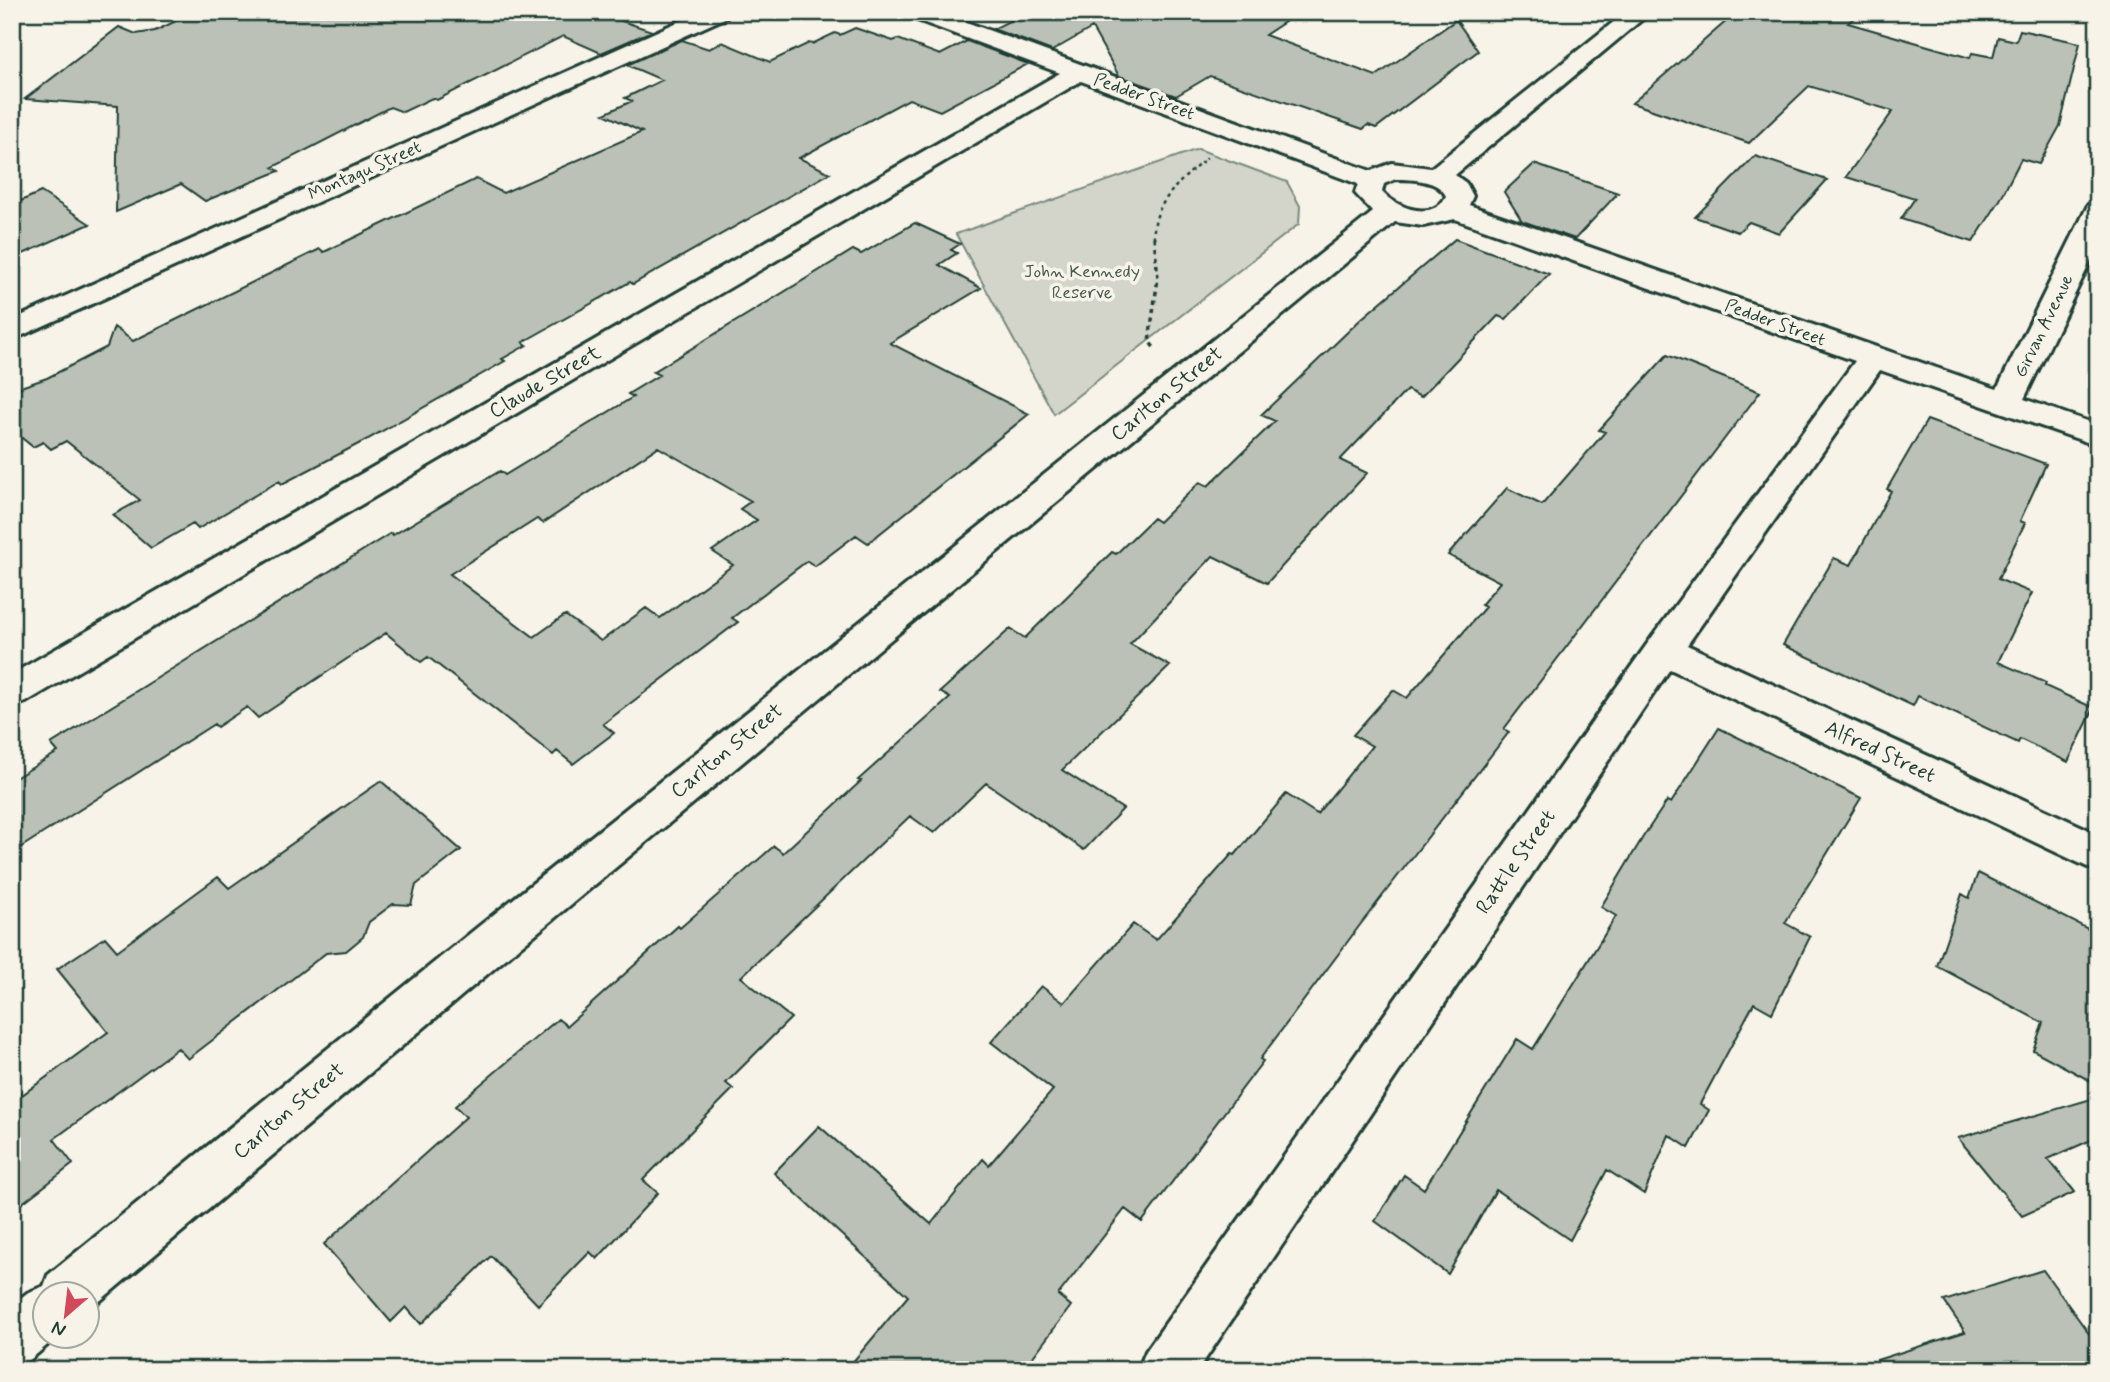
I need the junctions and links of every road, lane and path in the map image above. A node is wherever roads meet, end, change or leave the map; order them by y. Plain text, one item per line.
1 (719, 12) edge
2 (917, 12) edge
3 (1640, 12) edge
4 (1077, 73) junction
5 (1242, 133) junction
6 (1437, 176) junction
7 (1381, 196) junction
8 (1453, 209) junction
9 (2098, 211) edge
10 (12, 331) edge
11 (1873, 358) junction
12 (1181, 382) junction
13 (2006, 403) junction
14 (2098, 436) edge
15 (1663, 650) junction
16 (12, 692) edge
17 (2098, 854) edge
18 (84, 1280) edge
19 (32, 1324) edge
20 (12, 1340) edge
21 (1165, 1370) edge

1 - 10 street, Montagu Street
2 - 4 street, Pedder Street
3 - 6 street
4 - 5 street, Pedder Street
4 - 16 street, Claude Street
5 - 7 street, Pedder Street
5 - 12 path
6 - 7 street
6 - 8 street
7 - 8 street, Pedder Street
7 - 12 street, Carlton Street
8 - 11 street, Pedder Street
9 - 13 street, Girvan Avenue
11 - 13 street, Pedder Street
11 - 15 street, Rattle Street
12 - 18 street, Carlton Street
13 - 14 street, Pedder Street
15 - 17 street, Alfred Street
15 - 21 street, Rattle Street
19 - 20 street

